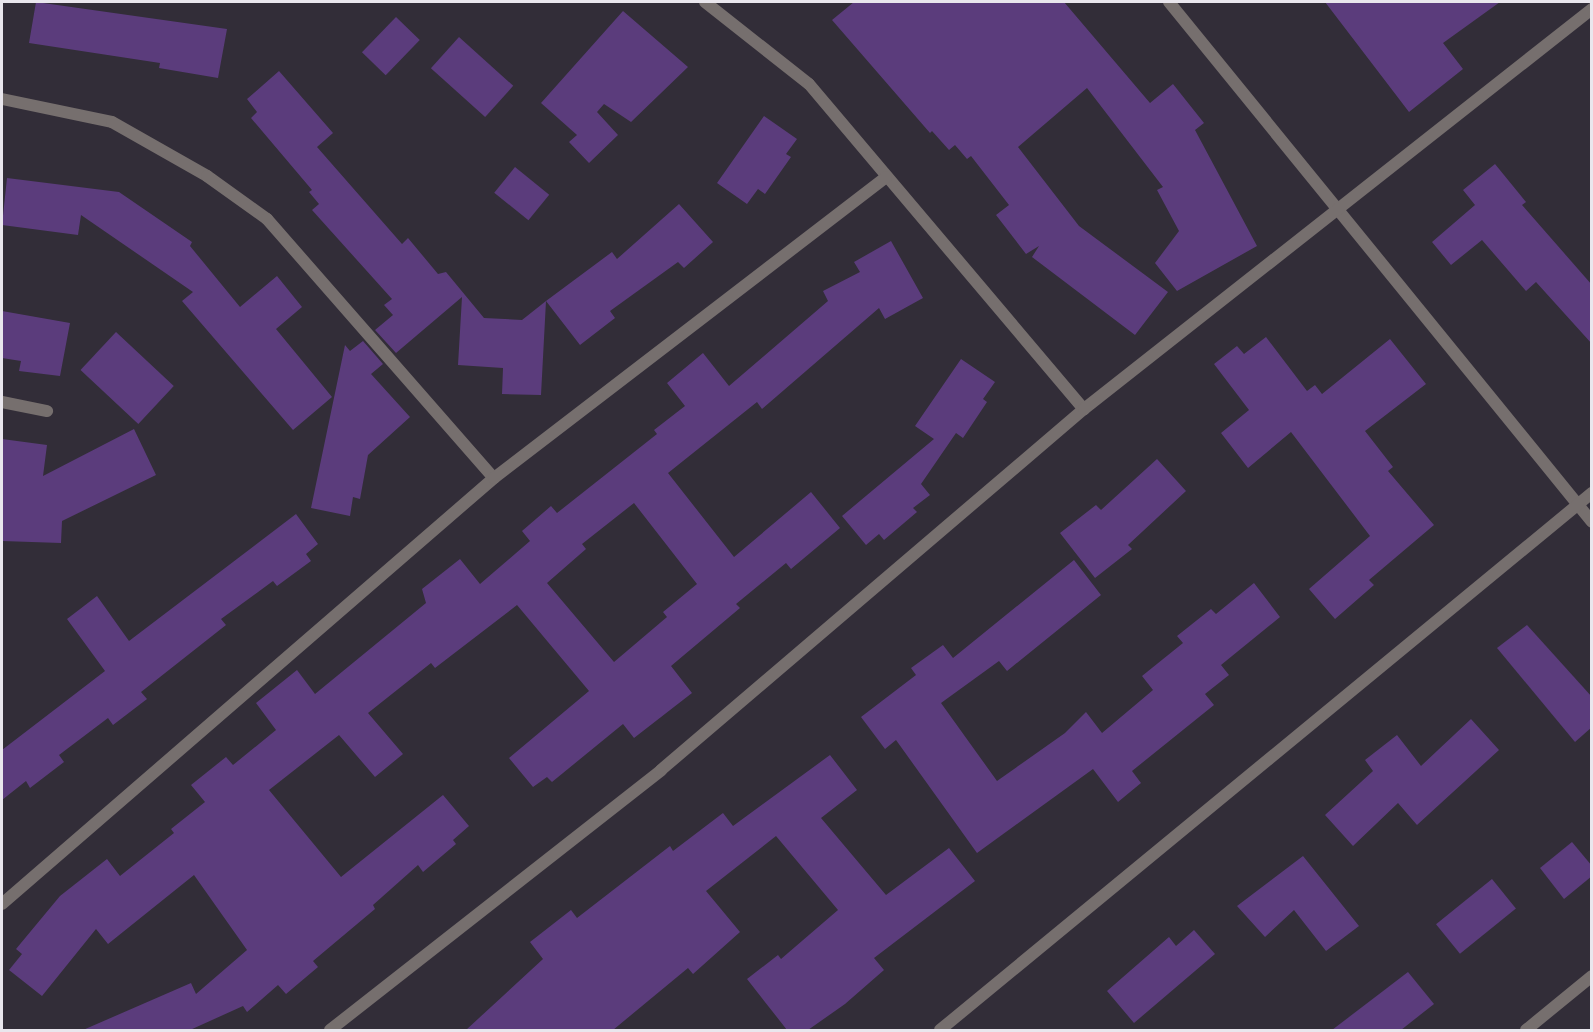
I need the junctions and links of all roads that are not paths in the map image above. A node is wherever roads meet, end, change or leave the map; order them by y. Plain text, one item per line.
1 (705, 2) edge
2 (1169, 2) edge
3 (1592, 9) edge
4 (2, 99) edge
5 (886, 177) junction
6 (1337, 211) junction
7 (2, 402) edge
8 (1084, 409) junction
9 (47, 411) dead end
10 (494, 478) junction
11 (1592, 493) edge
12 (1577, 504) junction
13 (1592, 522) edge
14 (2, 904) edge
15 (1592, 976) edge
16 (330, 1030) edge
17 (940, 1030) edge
18 (1526, 1030) edge

1 - 5 street
2 - 6 street
3 - 6 street
4 - 10 street
5 - 8 street
5 - 10 street
6 - 8 street
6 - 12 street
7 - 9 street
8 - 16 street
10 - 14 street
11 - 12 street
12 - 13 street
12 - 17 street
15 - 18 street

